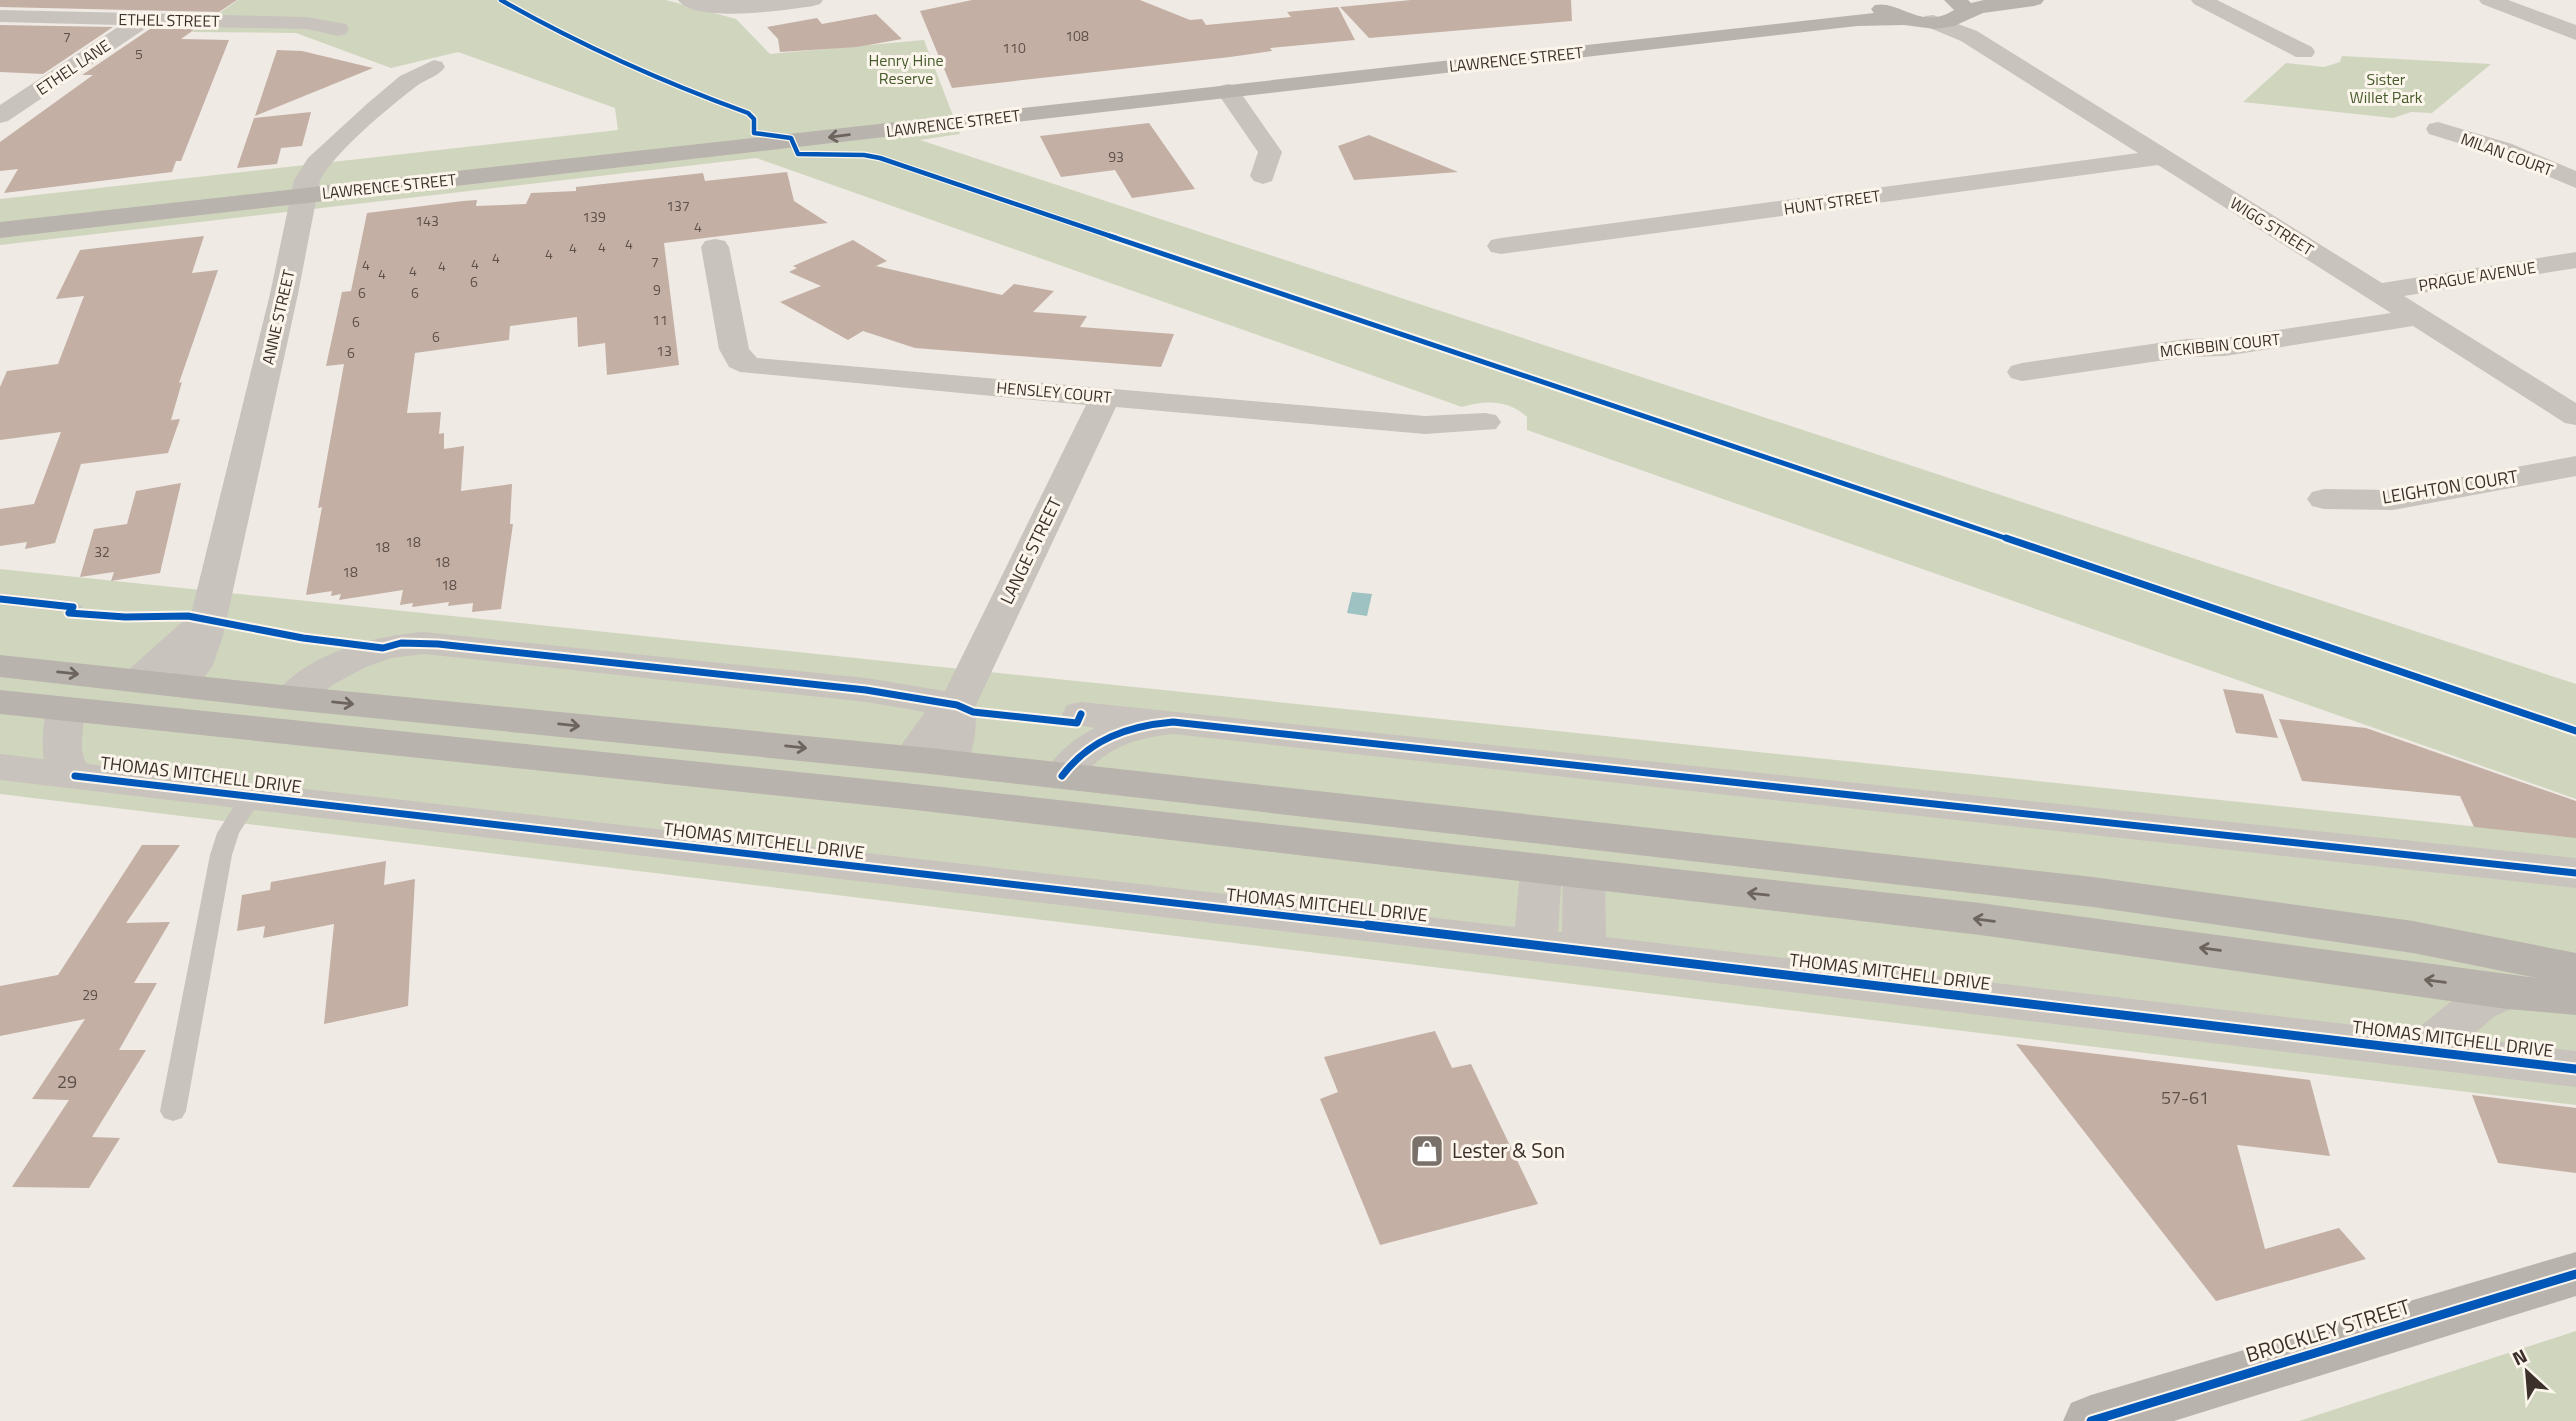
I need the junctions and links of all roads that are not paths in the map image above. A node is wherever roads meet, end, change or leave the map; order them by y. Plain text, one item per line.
1 (688, 0) edge
2 (813, 0) edge
3 (2034, 0) edge
4 (2201, 0) edge
5 (2489, 0) edge
6 (1880, 1) edge
7 (0, 16) edge
8 (1961, 17) edge
9 (145, 19) junction
10 (1905, 19) junction
11 (1933, 21) joint
12 (338, 29) dead end
13 (2576, 33) edge
14 (1574, 45) junction
15 (2304, 52) dead end
16 (434, 67) dead end
17 (1223, 84) junction
18 (0, 116) edge
19 (2438, 129) dead end
20 (2162, 157) junction
21 (1263, 176) dead end
22 (2576, 180) edge
23 (305, 188) junction
24 (0, 213) edge
25 (0, 230) edge
26 (1501, 246) dead end
27 (715, 247) dead end
28 (2576, 260) edge
29 (2377, 292) junction
30 (2418, 317) junction
31 (2022, 372) dead end
32 (1105, 397) junction
33 (2576, 416) edge
34 (1485, 422) dead end
35 (2576, 466) edge
36 (2323, 499) dead end
37 (0, 599) edge
38 (73, 607) dead end
39 (207, 619) junction
40 (0, 666) edge
41 (181, 685) junction
42 (132, 698) junction
43 (292, 698) junction
44 (0, 702) edge
45 (957, 705) junction
46 (63, 709) junction
47 (1081, 714) dead end
48 (1173, 722) junction
49 (260, 730) junction
50 (0, 767) edge
51 (925, 773) junction
52 (75, 775) junction
53 (1062, 776) junction
54 (251, 797) junction
55 (1089, 817) junction
56 (1563, 833) junction
57 (1541, 870) junction
58 (2576, 873) edge
59 (1584, 875) junction
60 (1535, 946) junction
61 (1584, 951) junction
62 (2576, 969) edge
63 (2507, 992) junction
64 (2576, 998) edge
65 (2421, 1051) junction
66 (2576, 1069) edge
67 (173, 1111) dead end
68 (2576, 1274) edge
69 (2091, 1421) edge

1 - 2 street
3 - 8 main road
4 - 15 street
5 - 13 street
6 - 10 main road
6 - 14 main road, LAWRENCE STREET
7 - 9 street, ETHEL STREET
8 - 11 street, WIGG STREET
8 - 20 street, WIGG STREET
9 - 12 street, ETHEL STREET
9 - 18 street, ETHEL LANE
10 - 11 main road, LAWRENCE STREET
10 - 14 main road, LAWRENCE STREET
14 - 17 main road, LAWRENCE STREET
16 - 23 street, ANNE STREET
17 - 21 street
17 - 23 main road, LAWRENCE STREET
19 - 22 street, MILAN COURT
20 - 26 street, HUNT STREET
20 - 29 street, WIGG STREET
23 - 24 main road, LAWRENCE STREET
23 - 25 main road, LAWRENCE STREET
23 - 39 street, ANNE STREET
27 - 32 street, HENSLEY COURT
28 - 29 street, PRAGUE AVENUE
29 - 30 street, WIGG STREET
30 - 31 street, MCKIBBIN COURT
30 - 33 street, WIGG STREET
32 - 34 street, HENSLEY COURT
32 - 45 street, LANGE STREET
35 - 36 street, LEIGHTON COURT
37 - 38 lane
39 - 41 street, ANNE STREET
39 - 42 street
40 -> 42 main road
41 - 42 main road
41 - 43 main road
42 - 46 main road
42 - 49 main road
43 - 45 street
43 - 49 main road
43 -> 51 main road
44 - 46 main road
45 - 51 street, LANGE STREET
46 - 52 street, THOMAS MITCHELL DRIVE
47 - 48 street
48 - 53 street
48 - 58 street
49 - 51 main road
50 - 52 street, THOMAS MITCHELL DRIVE
51 - 53 main road
51 - 55 main road
52 - 54 street, THOMAS MITCHELL DRIVE
53 - 55 main road
53 - 56 main road
54 - 60 street, THOMAS MITCHELL DRIVE
54 - 67 lane
55 - 57 main road
56 - 57 main road
56 - 59 main road
56 - 62 main road
57 - 59 main road
57 - 60 street
59 - 61 street
63 -> 59 main road
60 - 61 street, THOMAS MITCHELL DRIVE
61 - 65 street, THOMAS MITCHELL DRIVE
63 - 64 main road
63 - 65 street
65 - 66 street, THOMAS MITCHELL DRIVE
68 - 69 main road, BROCKLEY STREET

